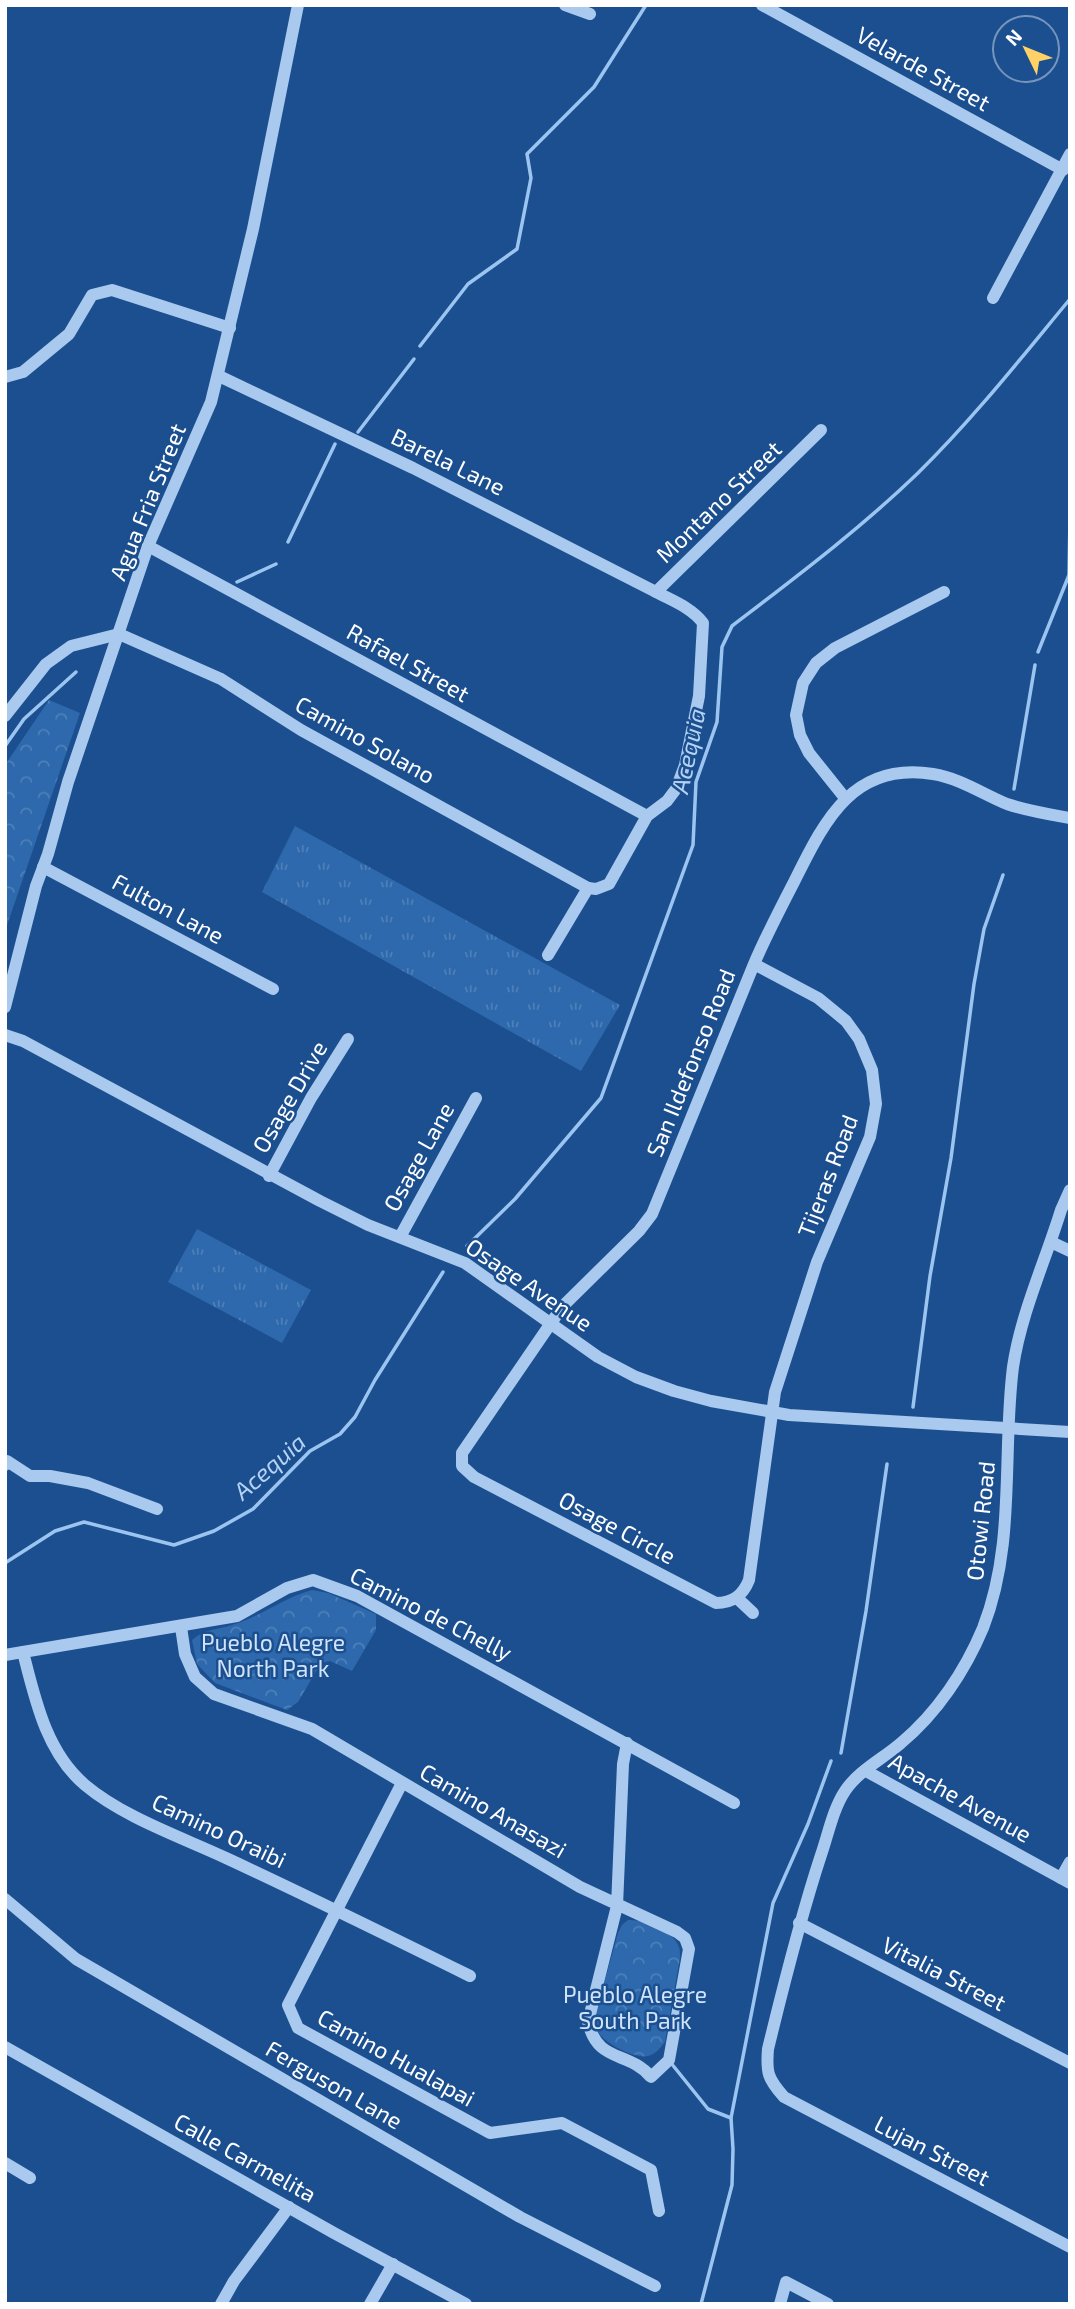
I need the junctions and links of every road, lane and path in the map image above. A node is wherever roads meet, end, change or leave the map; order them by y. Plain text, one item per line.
1 (298, 5) edge
2 (565, 5) edge
3 (762, 5) edge
4 (590, 14) dead end
5 (1070, 154) edge
6 (1063, 170) junction
7 (993, 299) dead end
8 (230, 328) junction
9 (219, 376) junction
10 (5, 377) edge
11 (821, 430) dead end
12 (148, 546) junction
13 (656, 592) junction
14 (944, 592) dead end
15 (119, 634) junction
16 (5, 716) edge
17 (845, 798) junction
18 (646, 817) junction
19 (1070, 818) edge
20 (43, 867) junction
21 (588, 888) junction
22 (548, 955) dead end
23 (754, 964) junction
24 (273, 989) dead end
25 (5, 1007) edge
26 (5, 1035) edge
27 (348, 1038) dead end
28 (476, 1098) dead end
29 (269, 1176) junction
30 (1070, 1190) edge
31 (400, 1237) junction
32 (1051, 1242) junction
33 (1070, 1251) edge
34 (550, 1325) junction
35 (773, 1413) junction
36 (1010, 1428) junction
37 (1070, 1432) edge
38 (5, 1465) edge
39 (157, 1508) dead end
40 (737, 1598) junction
41 (753, 1613) dead end
42 (181, 1627) junction
43 (23, 1652) junction
44 (5, 1655) edge
45 (627, 1743) junction
46 (866, 1771) junction
47 (402, 1783) junction
48 (734, 1802) dead end
49 (1070, 1862) edge
50 (1065, 1880) edge
51 (5, 1899) edge
52 (617, 1906) junction
53 (336, 1909) junction
54 (799, 1923) junction
55 (470, 1976) dead end
56 (5, 2048) edge
57 (1070, 2063) edge
58 (777, 2089) joint
59 (5, 2163) edge
60 (30, 2178) dead end
61 (289, 2207) junction
62 (659, 2211) dead end
63 (1070, 2247) edge
64 (393, 2264) junction
65 (655, 2286) dead end
66 (221, 2304) edge
67 (370, 2304) edge
68 (466, 2304) edge
69 (780, 2304) edge
70 (828, 2304) edge

1 - 8 street, Agua Fria Street
2 - 4 street
3 - 6 street, Velarde Street
5 - 6 street
6 - 7 street
8 - 9 street, Agua Fria Street
8 - 10 street
9 - 12 street, Agua Fria Street
9 - 13 street, Barela Lane
11 - 13 street, Montano Street
12 - 15 street, Agua Fria Street
12 - 18 street, Rafael Street
13 - 18 street, Montano Street
14 - 17 street
15 - 16 street
15 - 20 street, Agua Fria Street
15 - 21 street, Camino Solano
17 - 19 street
17 - 23 street, San Ildefonso Road
18 - 21 street
20 - 24 street, Fulton Lane
20 - 25 street, Agua Fria Street
21 - 22 street
23 - 34 street, San Ildefonso Road
23 - 35 street, Tijeras Road
26 - 29 street, Osage Avenue
27 - 29 street, Osage Drive
28 - 31 street, Osage Lane
29 - 31 street, Osage Avenue
30 - 32 street, Otowi Road
31 - 34 street, Osage Avenue
32 - 33 street
32 - 36 street, Otowi Road
34 - 35 street, Osage Avenue
34 - 40 street, Osage Circle
35 - 36 street, Osage Avenue
35 - 40 street
36 - 37 street, Osage Avenue
36 - 46 street, Otowi Road
38 - 39 street
40 - 41 street
42 - 43 street, Camino de Chelly
42 - 45 street, Camino de Chelly
42 - 47 street, Camino Anasazi
43 - 44 street, Camino de Chelly
43 - 53 street, Camino Oraibi
45 - 48 street, Camino de Chelly
45 - 52 street
46 - 50 street, Apache Avenue
46 - 54 street, Otowi Road
47 - 52 street, Camino Anasazi
47 - 53 street, Camino Hualapai
49 - 50 street
51 - 65 street, Ferguson Lane
52 - 52 street, Camino Anasazi
53 - 55 street, Camino Oraibi
53 - 62 street, Camino Hualapai
54 - 57 street, Vitalia Street
54 - 58 street, Otowi Road
56 - 61 street, Calle Carmelita
58 - 63 street, Lujan Street
59 - 60 street
61 - 64 street, Calle Carmelita
61 - 66 street
64 - 67 street
64 - 68 street, Calle Carmelita
69 - 70 street

